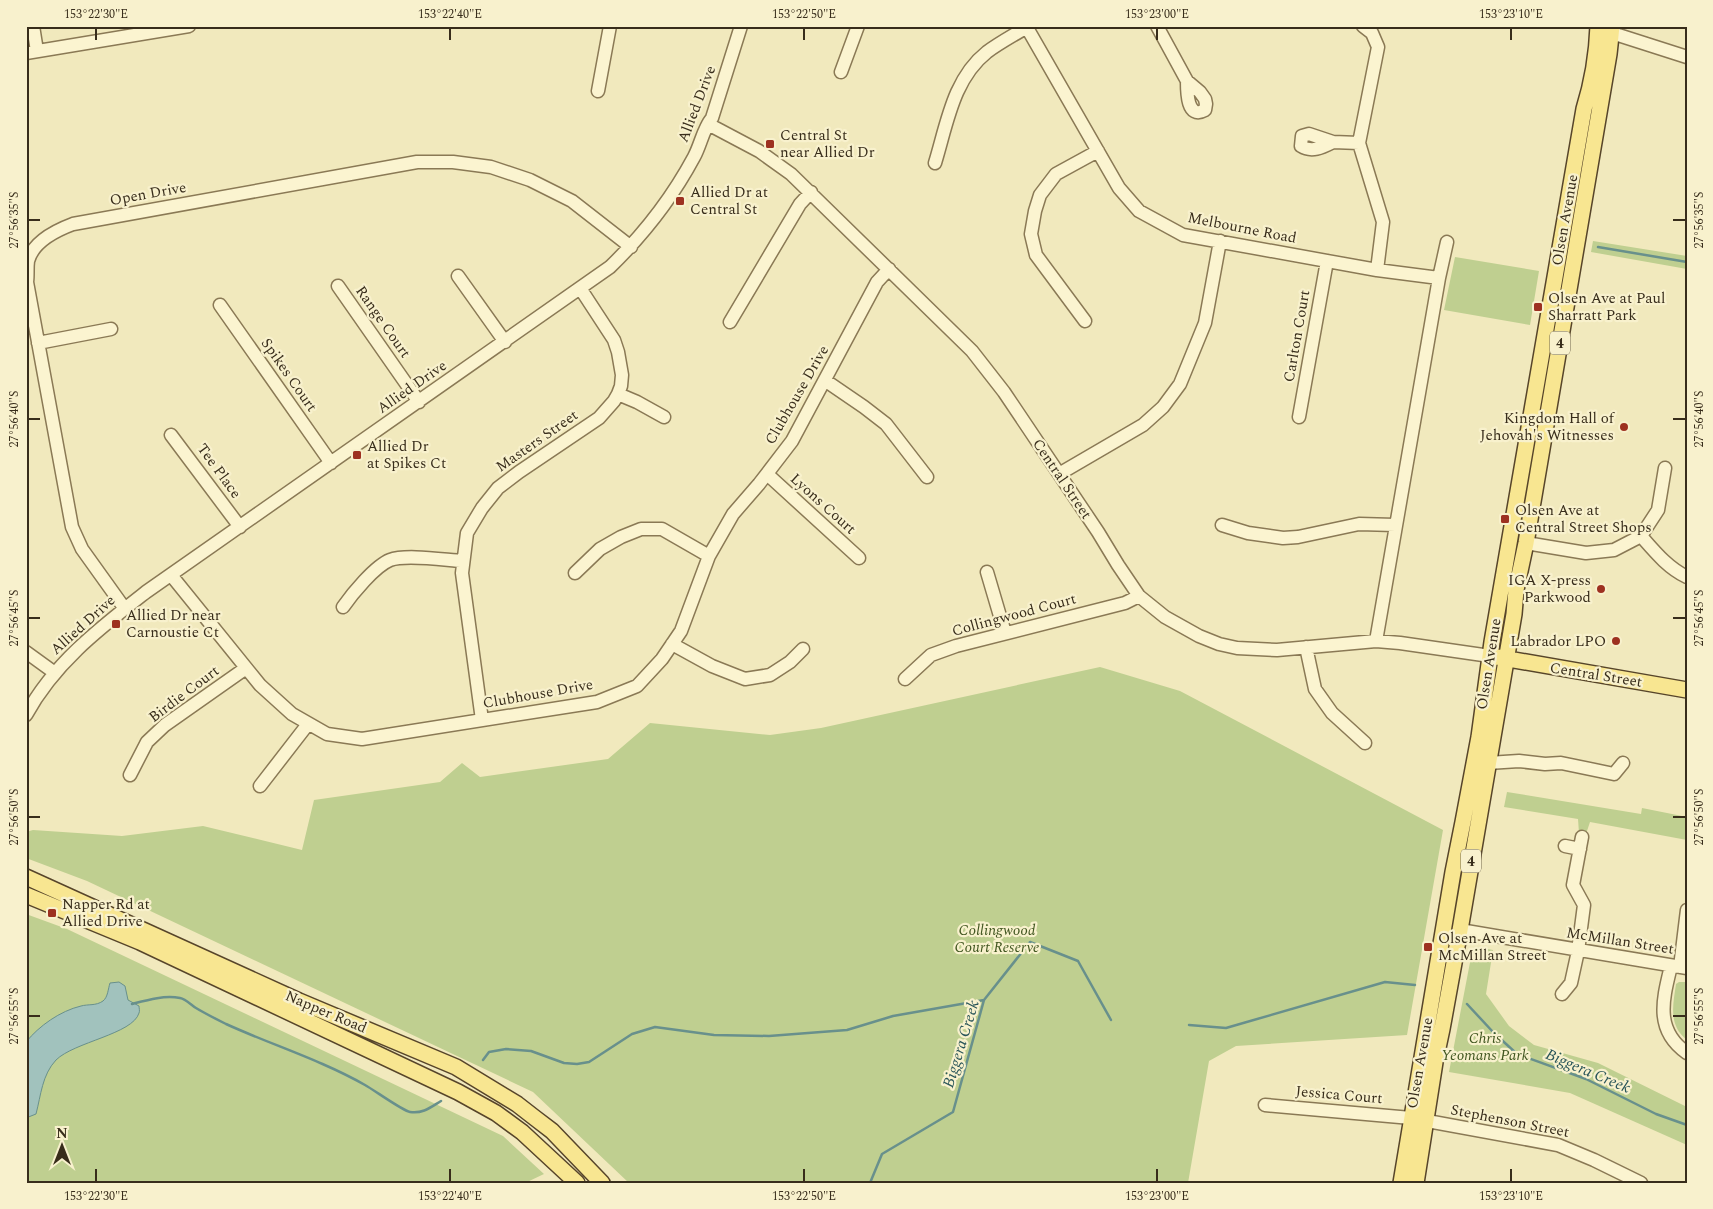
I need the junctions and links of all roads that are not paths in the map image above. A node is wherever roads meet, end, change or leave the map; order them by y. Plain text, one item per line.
1 (33, 26) edge
2 (190, 26) edge
3 (610, 26) edge
4 (741, 26) edge
5 (858, 26) edge
6 (1157, 26) edge
7 (1363, 26) edge
8 (1026, 27) edge
9 (1605, 29) edge
10 (32, 52) edge
11 (1687, 57) edge
12 (841, 72) dead end
13 (1187, 81) dead end
14 (598, 91) dead end
15 (708, 124) junction
16 (1334, 142) dead end
17 (1360, 143) junction
18 (1098, 151) junction
19 (935, 163) dead end
20 (811, 192) junction
21 (1220, 241) junction
22 (1447, 242) dead end
23 (631, 247) junction
24 (1327, 261) junction
25 (889, 269) junction
26 (1377, 270) junction
27 (458, 276) dead end
28 (1439, 278) junction
29 (338, 286) dead end
30 (580, 288) junction
31 (220, 306) dead end
32 (1085, 321) dead end
33 (730, 322) dead end
34 (111, 329) dead end
35 (505, 342) junction
36 (38, 343) junction
37 (826, 381) junction
38 (618, 394) junction
39 (419, 402) junction
40 (664, 417) dead end
41 (1299, 417) dead end
42 (172, 435) dead end
43 (331, 463) junction
44 (1665, 468) dead end
45 (766, 474) junction
46 (1059, 474) junction
47 (927, 477) dead end
48 (1222, 525) dead end
49 (1395, 525) junction
50 (240, 527) junction
51 (1641, 536) junction
52 (1526, 543) junction
53 (709, 556) junction
54 (859, 558) dead end
55 (463, 561) junction
56 (987, 572) dead end
57 (575, 573) dead end
58 (171, 575) junction
59 (1687, 577) edge
60 (1140, 596) junction
61 (344, 607) dead end
62 (125, 609) junction
63 (1005, 633) junction
64 (1376, 641) junction
65 (672, 644) junction
66 (1306, 647) junction
67 (803, 649) dead end
68 (26, 652) edge
69 (1498, 658) junction
70 (1546, 666) junction
71 (246, 668) junction
72 (55, 673) junction
73 (905, 679) dead end
74 (1500, 689) junction
75 (1687, 690) edge
76 (26, 715) edge
77 (482, 720) junction
78 (308, 724) junction
79 (1365, 744) dead end
80 (1488, 763) junction
81 (1623, 763) dead end
82 (130, 775) dead end
83 (260, 786) dead end
84 (1565, 846) dead end
85 (26, 877) edge
86 (26, 895) edge
87 (1687, 910) edge
88 (1460, 930) junction
89 (1578, 951) junction
90 (1679, 967) edge
91 (1562, 994) dead end
92 (1687, 1052) edge
93 (1265, 1105) dead end
94 (1411, 1118) junction
95 (1426, 1122) junction
96 (578, 1183) edge
97 (602, 1183) edge
98 (1401, 1183) edge
99 (1416, 1183) edge
100 (1641, 1183) edge

1 - 10 street
2 - 10 street
3 - 14 street
4 - 15 street, Allied Drive
5 - 12 street
6 - 13 street
7 - 17 street
8 - 18 street, Melbourne Road
8 - 19 street
9 - 11 street
9 - 52 main road, Olsen Avenue / 4
9 - 69 main road, Olsen Avenue / 4
15 - 20 street, Central Street
15 - 23 street, Allied Drive
16 - 17 street
17 - 26 street
18 - 21 street, Melbourne Road
18 - 32 street
20 - 25 street, Central Street
20 - 33 street
21 - 24 street, Melbourne Road
21 - 46 street
22 - 28 street
23 - 30 street, Allied Drive
23 - 36 street, Open Drive
24 - 26 street, Melbourne Road
24 - 41 street, Carlton Court
25 - 37 street, Clubhouse Drive
25 - 46 street, Central Street
26 - 28 street, Melbourne Road
27 - 35 street
28 - 49 street
29 - 39 street, Range Court
30 - 35 street, Allied Drive
30 - 38 street
31 - 43 street, Spikes Court
34 - 36 street
35 - 39 street, Allied Drive
36 - 62 street, Open Drive
37 - 45 street, Clubhouse Drive
37 - 47 street
38 - 40 street
38 - 55 street, Masters Street
39 - 43 street, Allied Drive
42 - 50 street, Tee Place
43 - 50 street, Allied Drive
44 - 51 street
45 - 53 street, Clubhouse Drive
45 - 54 street, Lyons Court
46 - 60 street, Central Street
48 - 49 street
49 - 64 street
50 - 58 street, Allied Drive
51 - 52 street
51 - 59 street
52 - 69 main road, Olsen Avenue / 4
53 - 57 street
53 - 65 street, Clubhouse Drive
55 - 61 street
55 - 77 street, Masters Street
56 - 63 street
58 - 62 street, Allied Drive
58 - 71 street, Clubhouse Drive
60 - 63 street, Collingwood Court
60 - 66 street, Central Street
62 - 72 street, Allied Drive
63 - 73 street, Collingwood Court
64 - 66 street, Central Street
64 - 69 street, Central Street
65 - 67 street
65 - 77 street, Clubhouse Drive
66 - 79 street
68 - 72 street
69 - 70 main road, Central Street
69 - 74 main road, Olsen Avenue / 4
69 - 94 main road, Olsen Avenue / 4
70 - 74 main road
70 - 75 main road, Central Street
71 - 78 street, Clubhouse Drive
71 - 82 street, Birdie Court
72 - 76 street, Allied Drive
74 - 80 main road, Olsen Avenue / 4
77 - 78 street, Clubhouse Drive
78 - 83 street
80 - 81 street
80 - 88 main road, Olsen Avenue / 4
84 - 89 street
85 - 97 main road, Napper Road
86 - 96 main road, Napper Road
87 - 90 street
88 - 89 street, McMillan Street
88 - 95 main road, Olsen Avenue / 4
89 - 90 street, McMillan Street
89 - 91 street
90 - 92 street
93 - 94 street, Jessica Court
94 - 95 street, Jessica Court
94 - 98 main road, Olsen Avenue / 4
95 - 99 main road, Olsen Avenue / 4
95 - 100 street, Stephenson Street

